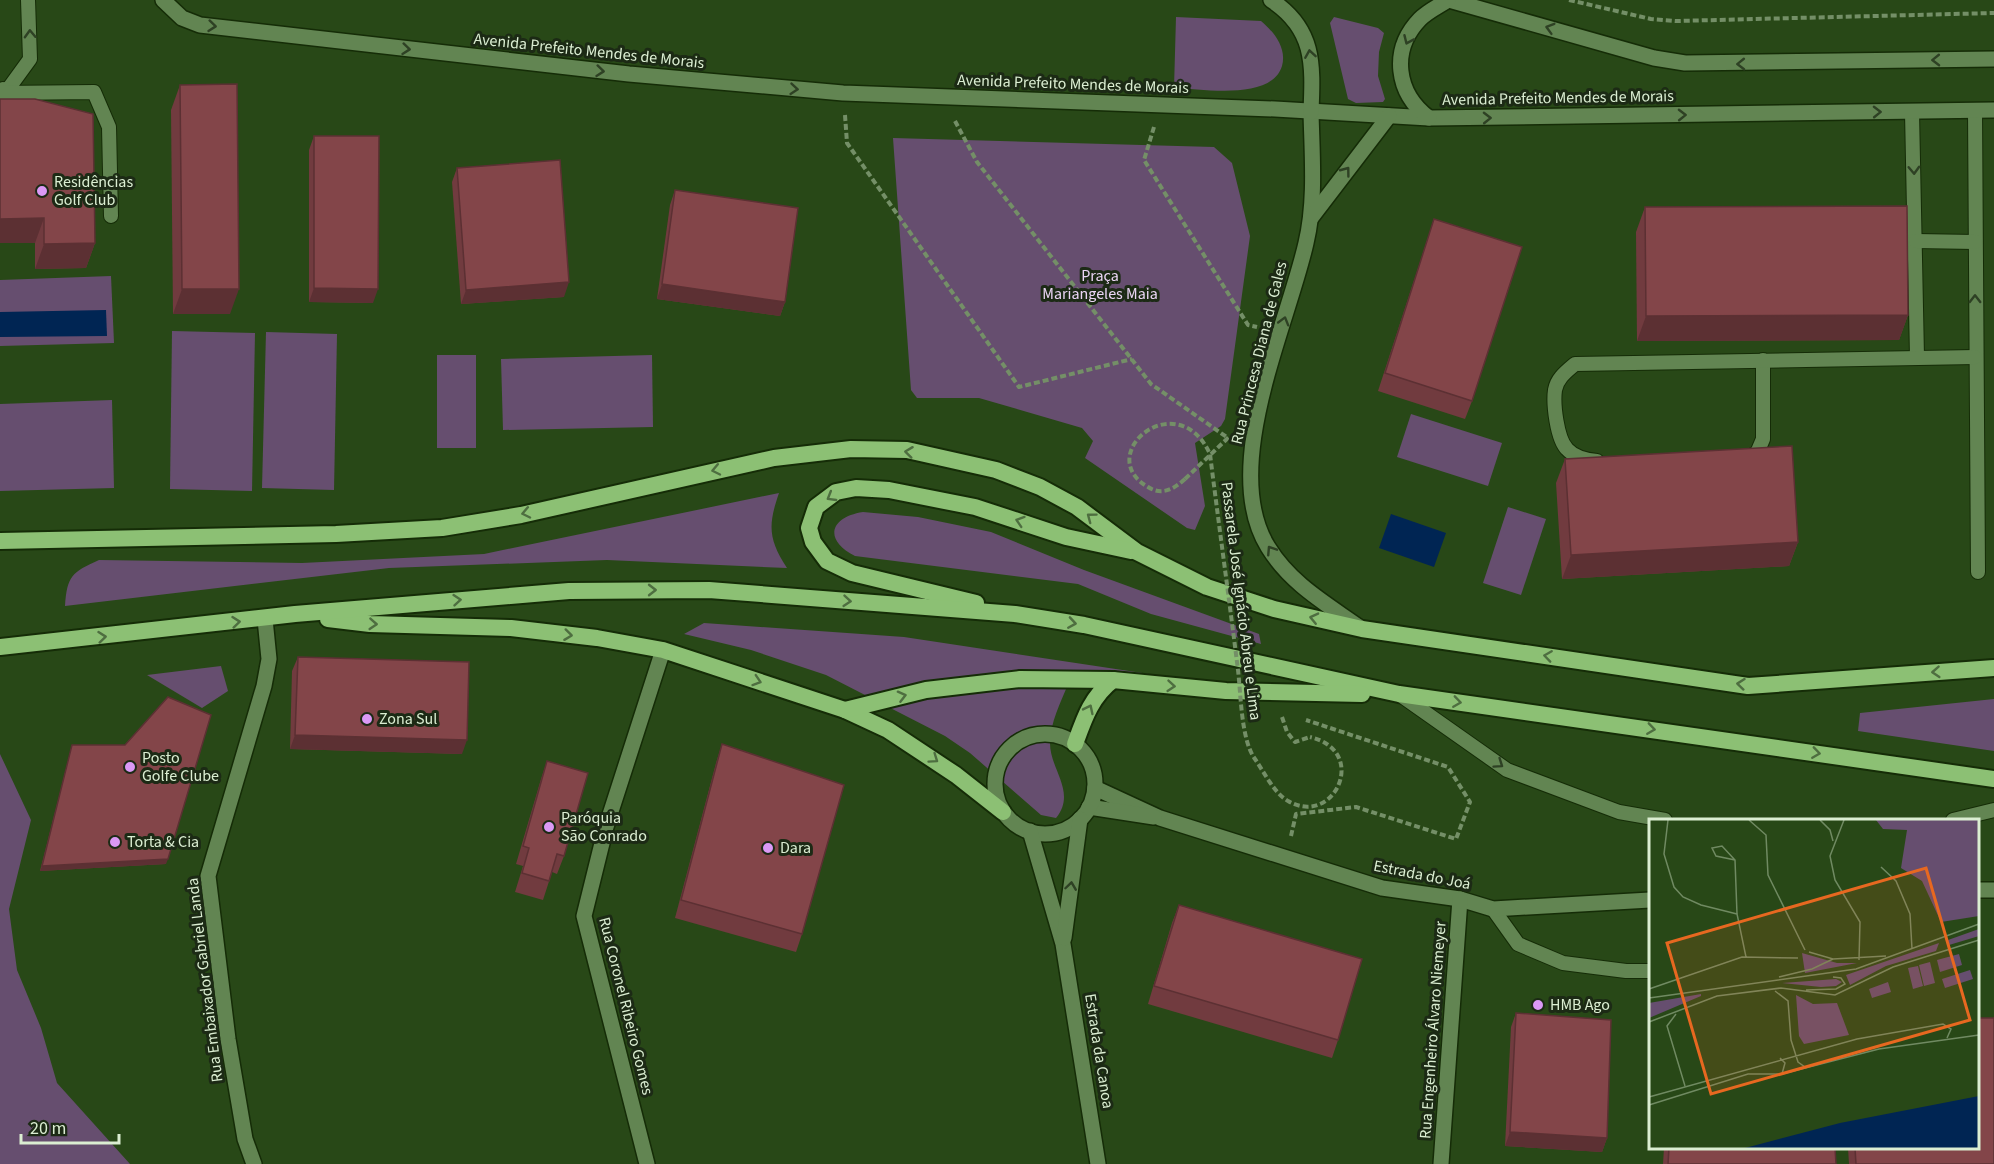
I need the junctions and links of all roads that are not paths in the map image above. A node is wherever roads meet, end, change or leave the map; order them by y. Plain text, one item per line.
1 (28, 0) edge
2 (163, 0) edge
3 (1271, 0) edge
4 (1448, 0) edge
5 (1994, 59) edge
6 (2, 90) edge
7 (1975, 110) junction
8 (1994, 110) edge
9 (1311, 112) junction
10 (1912, 112) junction
11 (1389, 116) junction
12 (1429, 118) junction
13 (111, 216) dead end
14 (1311, 218) junction
15 (1916, 241) junction
16 (1975, 242) junction
17 (1917, 357) junction
18 (1976, 357) junction
19 (1763, 360) junction
20 (1731, 459) edge
21 (1607, 461) edge
22 (0, 541) edge
23 (1137, 552) junction
24 (1978, 572) dead end
25 (295, 614) junction
26 (1015, 614) junction
27 (265, 619) junction
28 (1362, 629) junction
29 (0, 648) edge
30 (663, 650) junction
31 (1994, 668) edge
32 (1113, 680) junction
33 (1400, 694) junction
34 (845, 710) junction
35 (1076, 744) junction
36 (1994, 779) edge
37 (1095, 789) junction
38 (1994, 810) edge
39 (1003, 812) junction
40 (1084, 813) junction
41 (1160, 818) junction
42 (1659, 819) edge
43 (1957, 819) edge
44 (1030, 831) junction
45 (1994, 890) edge
46 (1979, 891) edge
47 (1460, 899) junction
48 (1649, 900) edge
49 (1493, 909) junction
50 (1063, 944) junction
51 (1649, 971) edge
52 (254, 1164) edge
53 (647, 1164) edge
54 (1098, 1164) edge
55 (1441, 1164) edge

6 -> 1 lane
2 -> 9 street, Avenida Prefeito Mendes de Morais
9 -> 3 street, Rua Princesa Diana de Gales
5 -> 4 street, Avenida Prefeito Mendes de Morais
4 -> 12 street
6 - 13 lane
7 - 8 street, Avenida Prefeito Mendes de Morais
7 - 10 street, Avenida Prefeito Mendes de Morais
7 - 16 lane
9 - 11 street, Avenida Prefeito Mendes de Morais
9 - 14 street, Rua Princesa Diana de Gales
12 -> 10 street, Avenida Prefeito Mendes de Morais
10 -> 15 lane
11 - 12 street, Avenida Prefeito Mendes de Morais
14 -> 11 street
28 -> 14 street, Rua Princesa Diana de Gales
15 - 16 lane
15 - 17 lane
18 -> 16 lane
17 - 18 lane
17 - 19 lane
18 - 24 lane
19 - 20 lane
19 - 21 lane
23 -> 22 highway
23 -> 26 highway
28 -> 23 highway
25 -> 26 highway
25 - 27 highway
25 -> 30 highway
26 -> 33 highway
29 -> 27 highway
27 - 52 street, Rua Embaixador Gabriel Landa
31 -> 28 highway
30 -> 34 highway
30 - 53 street, Rua Coronel Ribeiro Gomes
32 -> 33 highway
34 -> 32 highway
35 -> 32 highway
33 -> 36 highway
33 -> 42 lane
34 -> 39 highway
35 - 37 street
35 - 39 street
37 - 40 street
37 - 41 street, Estrada do Joá
38 - 43 lane
39 - 44 street
40 - 41 street, Estrada do Joá
40 - 44 street
50 -> 40 street, Estrada da Canoa
41 - 47 street, Estrada do Joá
44 - 50 street, Estrada da Canoa
45 - 46 street
47 - 49 street, Estrada do Joá
47 - 55 street, Rua Engenheiro Álvaro Niemeyer
48 - 49 street, Estrada do Joá
49 - 51 lane
50 - 54 street, Estrada da Canoa

